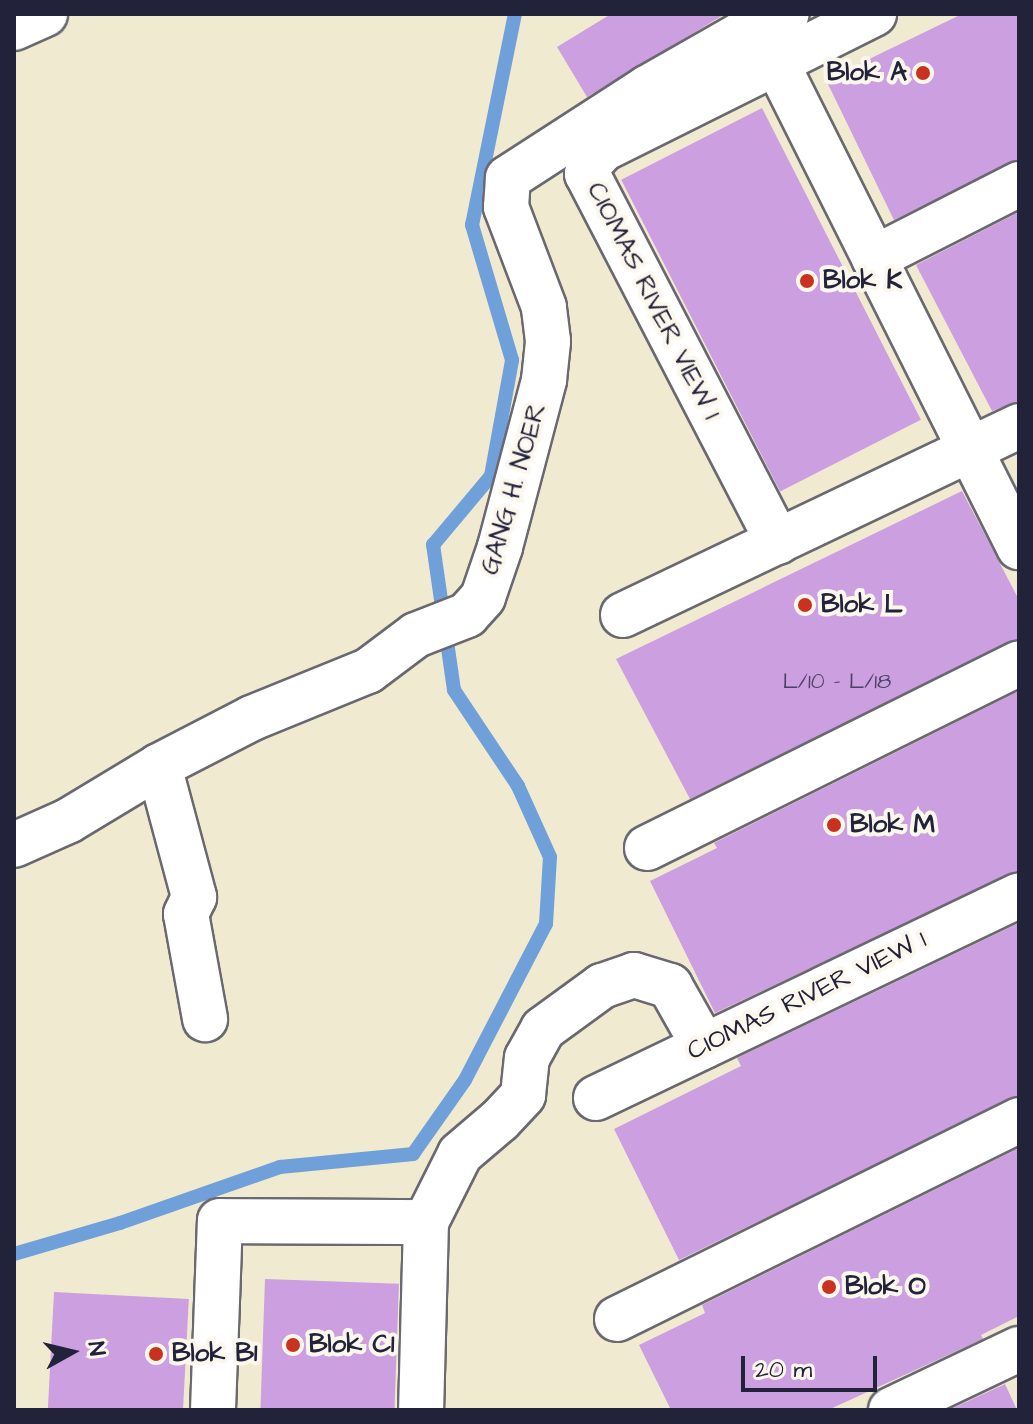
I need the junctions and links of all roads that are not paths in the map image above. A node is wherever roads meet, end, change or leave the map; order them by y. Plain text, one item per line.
1 (45, 14) edge
2 (787, 14) edge
3 (874, 14) edge
4 (14, 28) edge
5 (775, 60) junction
6 (1019, 184) edge
7 (874, 258) junction
8 (1019, 426) edge
9 (970, 450) junction
10 (778, 542) junction
11 (1019, 547) edge
12 (623, 615) dead end
13 (1019, 663) edge
14 (159, 766) junction
15 (14, 845) edge
16 (647, 848) dead end
17 (1019, 895) edge
18 (205, 1019) dead end
19 (704, 1046) junction
20 (596, 1098) dead end
21 (1019, 1120) edge
22 (426, 1222) junction
23 (617, 1319) dead end
24 (1019, 1349) edge
25 (213, 1410) edge
26 (421, 1410) edge
27 (891, 1410) edge

1 - 4 street
2 - 14 street, GANG H. NOER
3 - 5 street, CIOMAS RIVER VIEW 1
5 - 7 street
5 - 10 street, CIOMAS RIVER VIEW 1
6 - 7 street
7 - 9 street
8 - 9 street
9 - 10 street
9 - 11 street
10 - 12 street
13 - 16 street
14 - 15 street, GANG H. NOER
14 - 18 street
17 - 19 street, CIOMAS RIVER VIEW 1
19 - 20 street, CIOMAS RIVER VIEW 1
19 - 22 street
21 - 23 street
22 - 25 street
22 - 26 street
24 - 27 street

